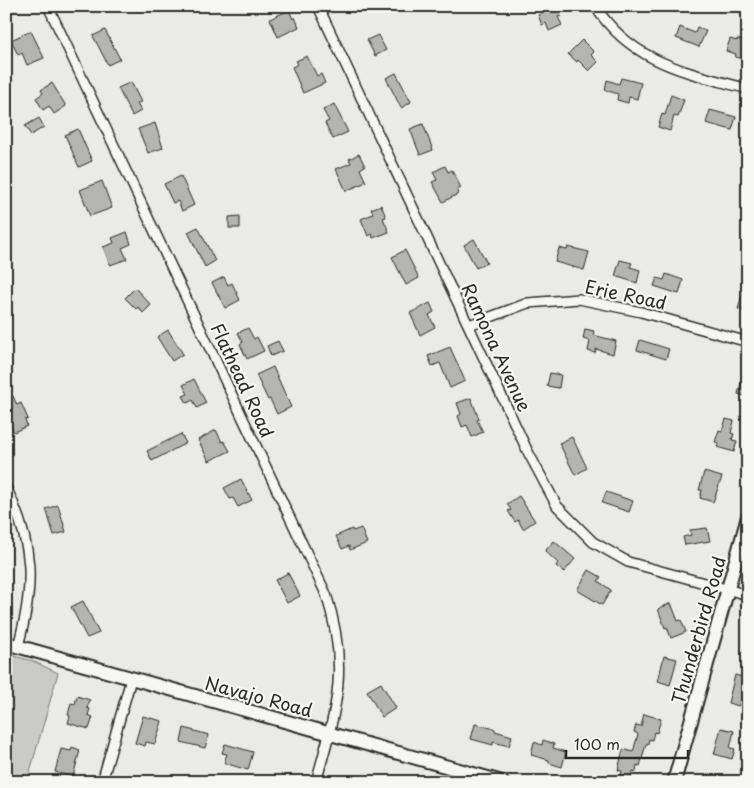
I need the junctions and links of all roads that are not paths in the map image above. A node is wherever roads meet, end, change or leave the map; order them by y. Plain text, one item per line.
1 (48, 6) edge
2 (318, 6) edge
3 (594, 6) edge
4 (748, 89) edge
5 (469, 325) junction
6 (748, 342) edge
7 (6, 487) edge
8 (748, 517) edge
9 (727, 590) junction
10 (748, 595) edge
11 (12, 644) edge
12 (131, 679) junction
13 (329, 733) junction
14 (102, 782) edge
15 (316, 782) edge
16 (502, 782) edge
17 (674, 782) edge

1 - 13 street, Flathead Road
2 - 5 street, Ramona Avenue
3 - 4 street
5 - 6 street, Erie Road
5 - 9 street, Ramona Avenue
7 - 11 street
8 - 9 main road, Thunderbird Road
9 - 10 street, Ramona Avenue
9 - 17 main road, Thunderbird Road
11 - 12 main road, Navajo Road
12 - 13 main road, Navajo Road
12 - 14 street
13 - 15 street, Flathead Road
13 - 16 main road, Navajo Road

